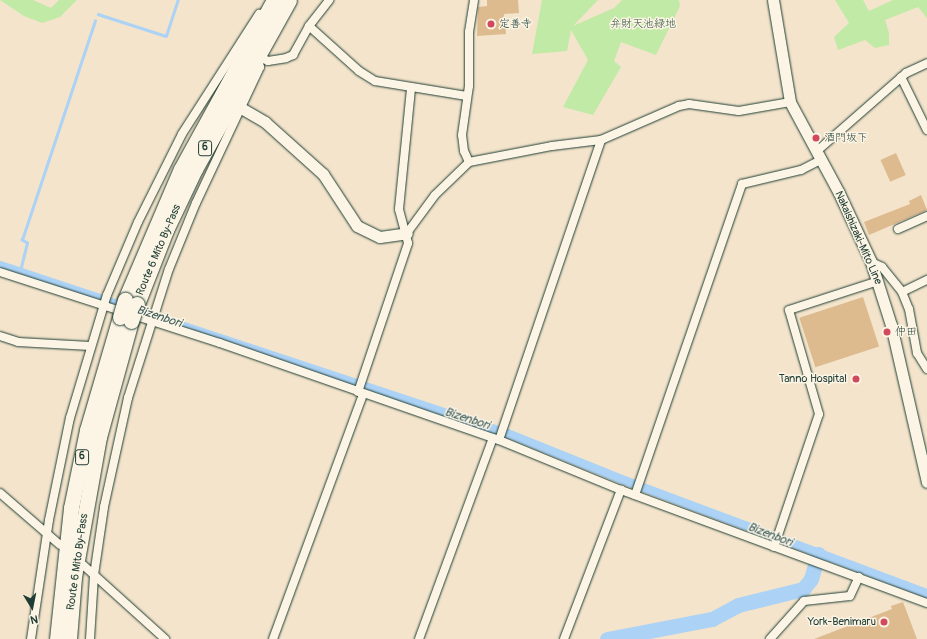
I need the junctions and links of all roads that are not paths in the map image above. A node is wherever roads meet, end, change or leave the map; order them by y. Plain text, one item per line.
1 (270, 0) edge
2 (274, 0) edge
3 (289, 0) edge
4 (329, 0) edge
5 (474, 0) edge
6 (773, 0) edge
7 (309, 26) junction
8 (257, 56) junction
9 (927, 63) edge
10 (901, 77) junction
11 (411, 88) junction
12 (467, 96) junction
13 (790, 102) junction
14 (241, 108) junction
15 (927, 130) edge
16 (601, 140) junction
17 (819, 156) junction
18 (469, 162) junction
19 (927, 216) edge
20 (898, 229) dead end
21 (407, 233) junction
22 (871, 262) junction
23 (0, 272) edge
24 (927, 280) edge
25 (878, 281) junction
26 (902, 292) junction
27 (105, 302) junction
28 (131, 302) junction
29 (152, 317) junction
30 (125, 319) junction
31 (0, 336) edge
32 (90, 346) junction
33 (926, 366) edge
34 (361, 389) junction
35 (497, 438) junction
36 (927, 482) edge
37 (621, 490) junction
38 (0, 493) edge
39 (636, 494) junction
40 (47, 534) junction
41 (776, 542) junction
42 (60, 545) dead end
43 (78, 570) junction
44 (94, 574) junction
45 (859, 577) junction
46 (59, 600) junction
47 (927, 603) edge
48 (31, 639) edge
49 (48, 639) edge
50 (57, 639) edge
51 (69, 639) edge
52 (73, 639) edge
53 (90, 639) edge
54 (165, 639) edge
55 (273, 639) edge
56 (419, 639) edge
57 (564, 639) edge
58 (770, 639) edge

1 - 27 street
2 - 28 highway, Route 6 Mito By-Pass / 6
3 - 8 highway, Route 6 Mito By-Pass / 6
4 - 7 street
5 - 12 street
6 - 13 main road, Nakaishizaki-Mito Line
7 - 8 street
7 - 11 street
8 - 14 street
8 - 28 highway, Route 6 Mito By-Pass / 6
9 - 10 street
10 - 15 street
10 - 17 street
11 - 12 street
11 - 21 street
12 - 18 street
13 - 16 street
13 - 17 main road, Nakaishizaki-Mito Line
14 - 21 main road
14 - 29 street
16 - 18 street
16 - 35 street
17 - 22 main road, Nakaishizaki-Mito Line
17 - 39 street
18 - 21 street
19 - 20 street
21 - 34 street
22 - 25 main road, Nakaishizaki-Mito Line
22 - 26 street
23 - 27 street
24 - 26 street
25 - 36 main road, Nakaishizaki-Mito Line
25 - 41 street
26 - 33 street
27 - 29 street
27 - 32 street
28 - 30 highway, Route 6 Mito By-Pass / 6, bridge
29 - 34 street
29 - 44 street
30 - 43 highway, Route 6 Mito By-Pass / 6
30 - 46 highway, Route 6 Mito By-Pass / 6
31 - 32 street
32 - 40 street
34 - 35 street
34 - 55 street
35 - 37 street
35 - 56 street
37 - 39 street
37 - 57 street
38 - 40 street
39 - 41 street
40 - 42 street
40 - 48 street
41 - 45 street
43 - 44 street
43 - 51 highway, Route 6 Mito By-Pass / 6
43 - 52 highway
44 - 53 street
44 - 54 street
45 - 47 street
45 - 58 street
46 - 49 highway
46 - 50 highway, Route 6 Mito By-Pass / 6

